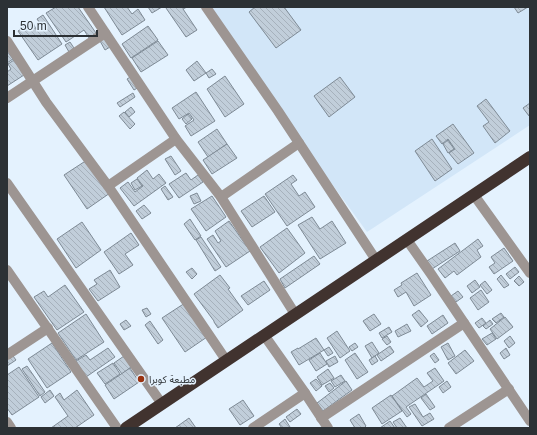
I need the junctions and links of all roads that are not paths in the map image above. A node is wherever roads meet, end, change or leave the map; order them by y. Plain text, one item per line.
1 (88, 7) edge
2 (206, 7) edge
3 (105, 33) junction
4 (7, 41) edge
5 (32, 81) junction
6 (7, 98) edge
7 (176, 139) junction
8 (299, 143) junction
9 (530, 157) edge
10 (7, 182) edge
11 (108, 186) junction
12 (474, 195) junction
13 (221, 197) junction
14 (407, 240) junction
15 (376, 260) junction
16 (7, 270) edge
17 (530, 273) edge
18 (295, 314) junction
19 (464, 323) junction
20 (48, 328) junction
21 (264, 335) junction
22 (7, 355) edge
23 (226, 360) junction
24 (509, 388) junction
25 (305, 393) junction
26 (162, 404) junction
27 (321, 418) junction
28 (530, 421) edge
29 (7, 422) edge
30 (11, 428) edge
31 (117, 428) edge
32 (126, 428) edge
33 (253, 428) edge
34 (328, 428) edge
35 (449, 428) edge

1 - 3 street
2 - 8 street
3 - 5 street
3 - 7 street
4 - 5 street
5 - 6 street
5 - 11 street
7 - 11 street
7 - 13 street
8 - 13 street
8 - 15 street
9 - 12 highway
10 - 26 street
11 - 23 street
12 - 14 highway
12 - 17 street
13 - 18 street
14 - 15 highway
14 - 19 street
15 - 18 highway
16 - 20 street
18 - 21 highway
19 - 24 street
19 - 27 street
20 - 22 street
20 - 31 street
21 - 23 highway
21 - 25 street
23 - 26 highway
24 - 28 street
24 - 35 street
25 - 27 street
25 - 33 street
26 - 32 highway
27 - 34 street
29 - 30 street

